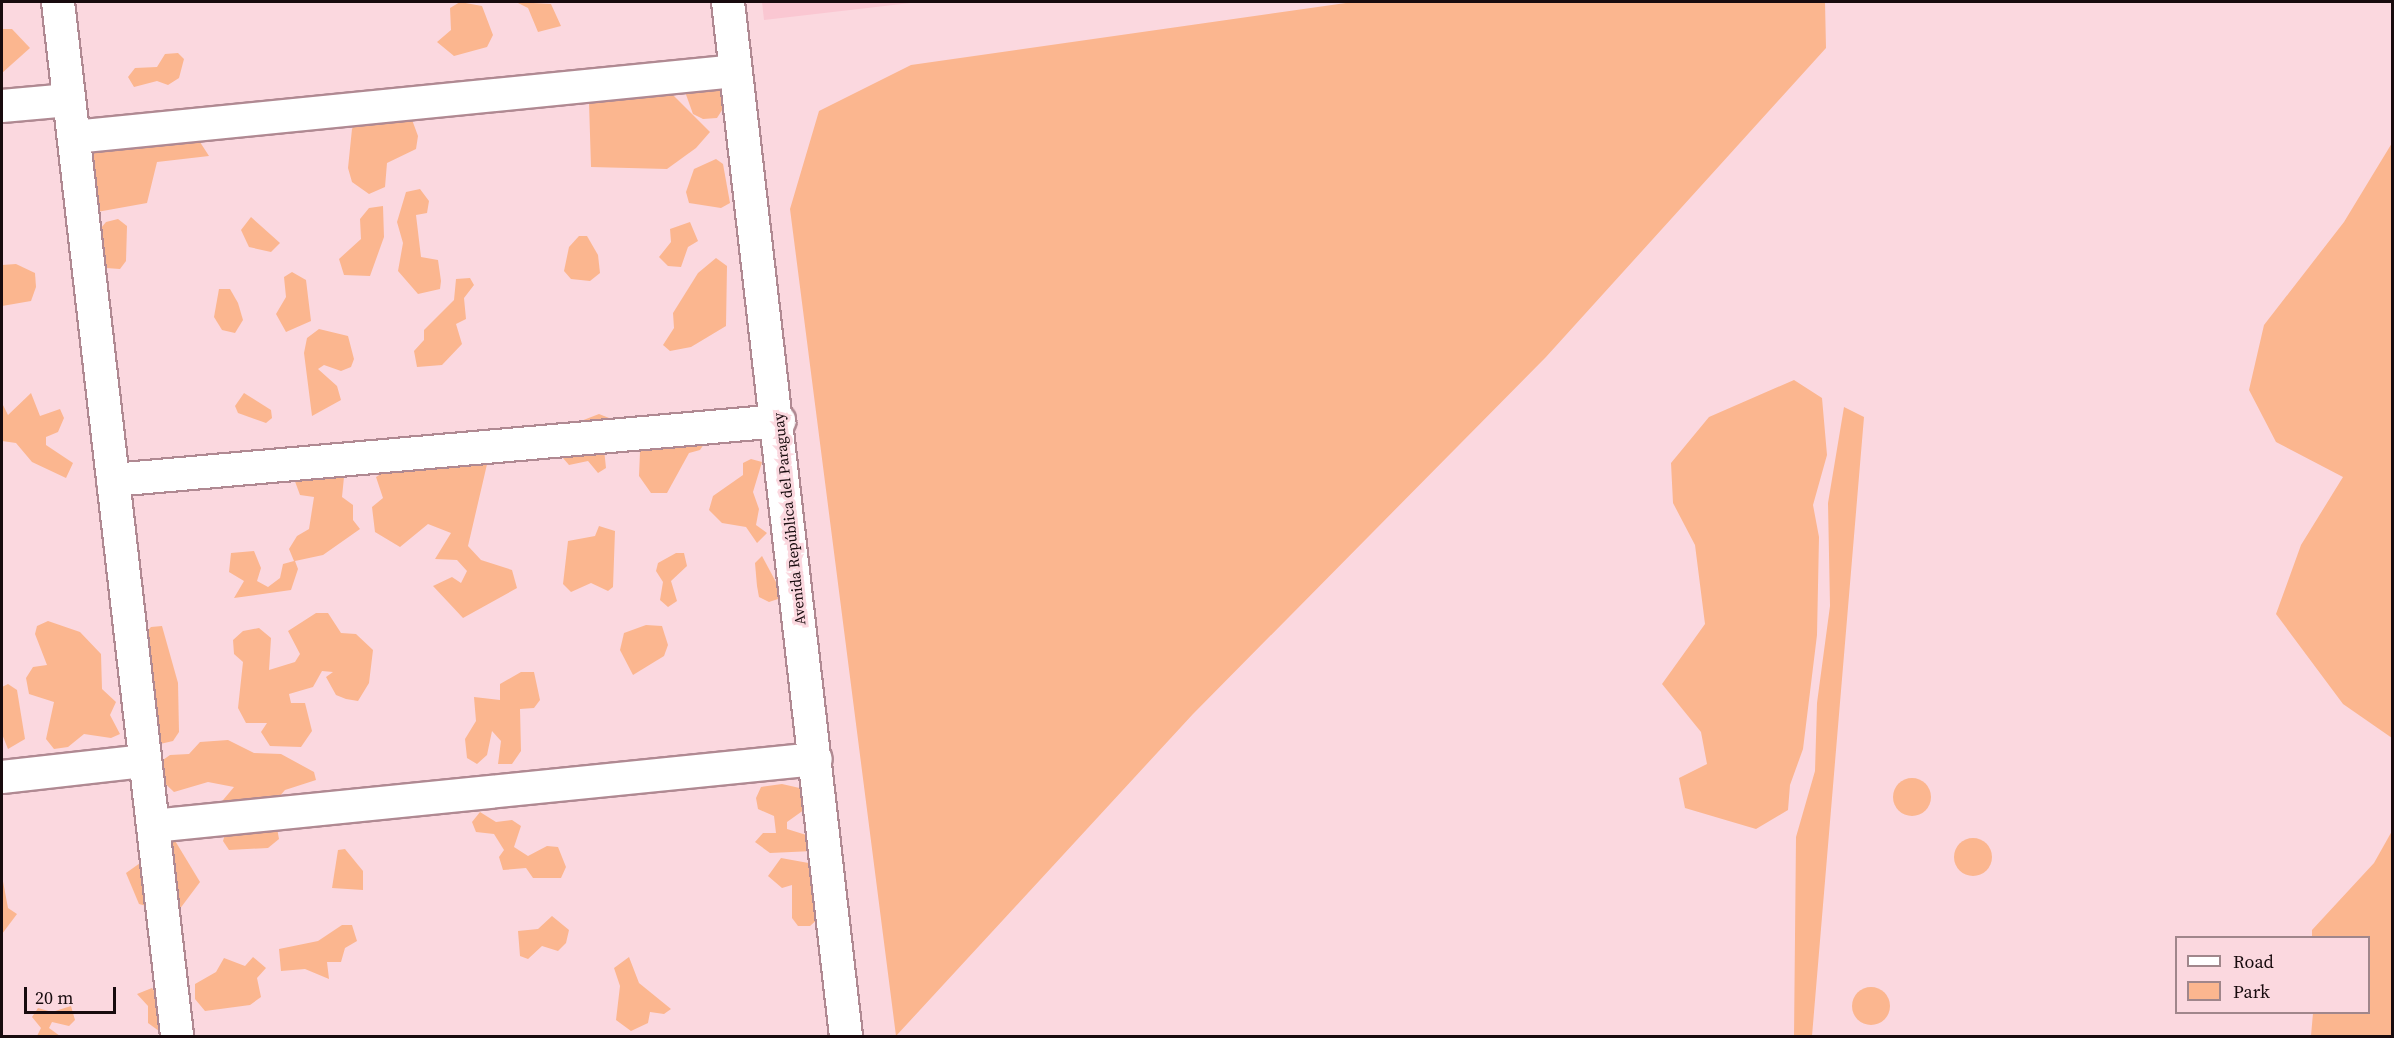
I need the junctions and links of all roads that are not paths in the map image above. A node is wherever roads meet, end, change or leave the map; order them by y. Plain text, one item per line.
1 (58, 2) edge
2 (728, 2) edge
3 (735, 71) junction
4 (69, 100) junction
5 (2, 106) edge
6 (74, 137) junction
7 (779, 421) junction
8 (113, 480) junction
9 (816, 759) junction
10 (145, 761) junction
11 (2, 777) edge
12 (153, 826) junction
13 (177, 1036) edge
14 (846, 1036) edge

1 - 4 street
2 - 3 street, Avenida República del Paraguay
3 - 6 street
3 - 7 street, Avenida República del Paraguay
4 - 5 street
4 - 6 street
6 - 8 street
7 - 8 street
7 - 9 street, Avenida República del Paraguay
8 - 10 street
9 - 12 street
9 - 14 street, Avenida República del Paraguay
10 - 11 street
10 - 12 street
12 - 13 street

